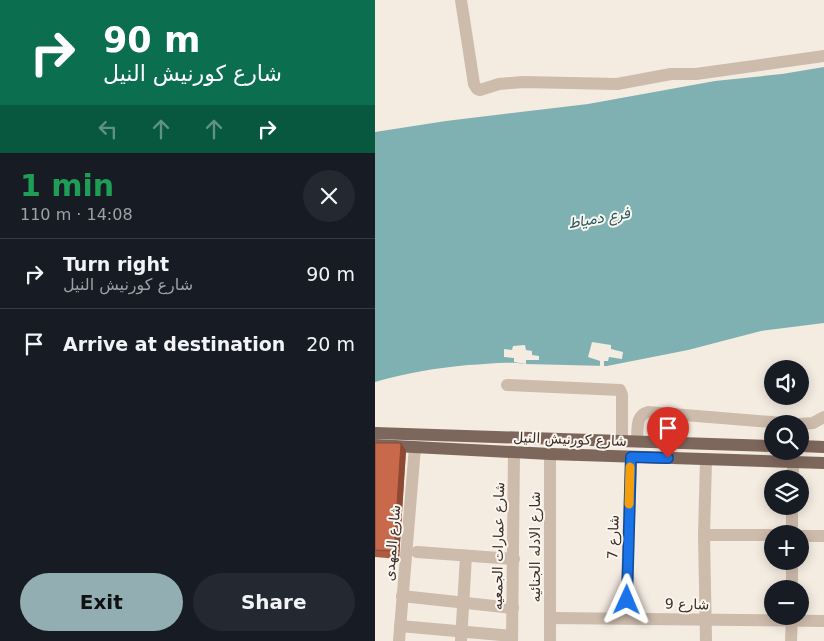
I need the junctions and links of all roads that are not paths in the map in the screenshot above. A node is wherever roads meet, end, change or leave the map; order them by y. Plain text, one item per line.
1 (461, 0) edge
2 (824, 56) edge
3 (507, 385) dead end
4 (824, 417) edge
5 (764, 421) edge
6 (809, 423) edge
7 (375, 433) edge
8 (622, 441) junction
9 (637, 442) junction
10 (375, 445) edge
11 (764, 446) edge
12 (809, 446) edge
13 (415, 447) junction
14 (824, 447) edge
15 (514, 452) junction
16 (550, 454) junction
17 (631, 457) junction
18 (706, 460) junction
19 (793, 461) junction
20 (824, 463) edge
21 (793, 470) edge
22 (704, 534) junction
23 (764, 535) edge
24 (809, 536) edge
25 (824, 536) edge
26 (417, 552) dead end
27 (467, 556) junction
28 (514, 559) junction
29 (403, 596) junction
30 (464, 602) junction
31 (513, 608) junction
32 (550, 618) junction
33 (626, 618) junction
34 (764, 619) edge
35 (706, 620) junction
36 (809, 620) edge
37 (824, 621) edge
38 (791, 625) edge
39 (400, 626) junction
40 (462, 636) edge
41 (512, 638) edge
42 (399, 641) edge
43 (550, 641) edge
44 (706, 641) edge
45 (791, 641) edge

1 - 2 street
3 - 8 street
4 - 6 street
5 - 9 street
7 - 8 main road, شارع كورنيش النيل
8 - 9 main road, شارع كورنيش النيل
9 - 11 main road, شارع كورنيش النيل
10 - 13 main road, شارع كورنيش النيل
12 - 14 main road
13 - 15 main road, شارع كورنيش النيل
13 - 29 street, شارع المهدى
15 - 16 main road, شارع كورنيش النيل
15 - 28 street, شارع عمارات الجمعيه
16 - 17 main road, شارع كورنيش النيل
16 - 32 street, شارع الادله الجنائيه
17 - 18 main road, شارع كورنيش النيل
17 - 33 street, شارع 7
18 - 19 main road, شارع كورنيش النيل
18 - 22 street
19 - 20 main road, شارع كورنيش النيل
19 - 21 street
22 - 23 street
22 - 35 street
24 - 25 street
26 - 27 street
27 - 28 street
27 - 30 street
28 - 31 street, شارع عمارات الجمعيه
29 - 30 street
29 - 39 street, شارع المهدى
30 - 31 street
30 - 40 street
31 - 41 street, شارع عمارات الجمعيه
32 - 33 street, شارع 9
32 - 43 street, شارع الادله الجنائيه
33 - 35 street, شارع 9
34 - 35 street, شارع 9
35 - 44 street
36 - 37 street, شارع 9
38 - 45 street
39 - 40 street
39 - 42 street, شارع المهدى
40 - 41 street

